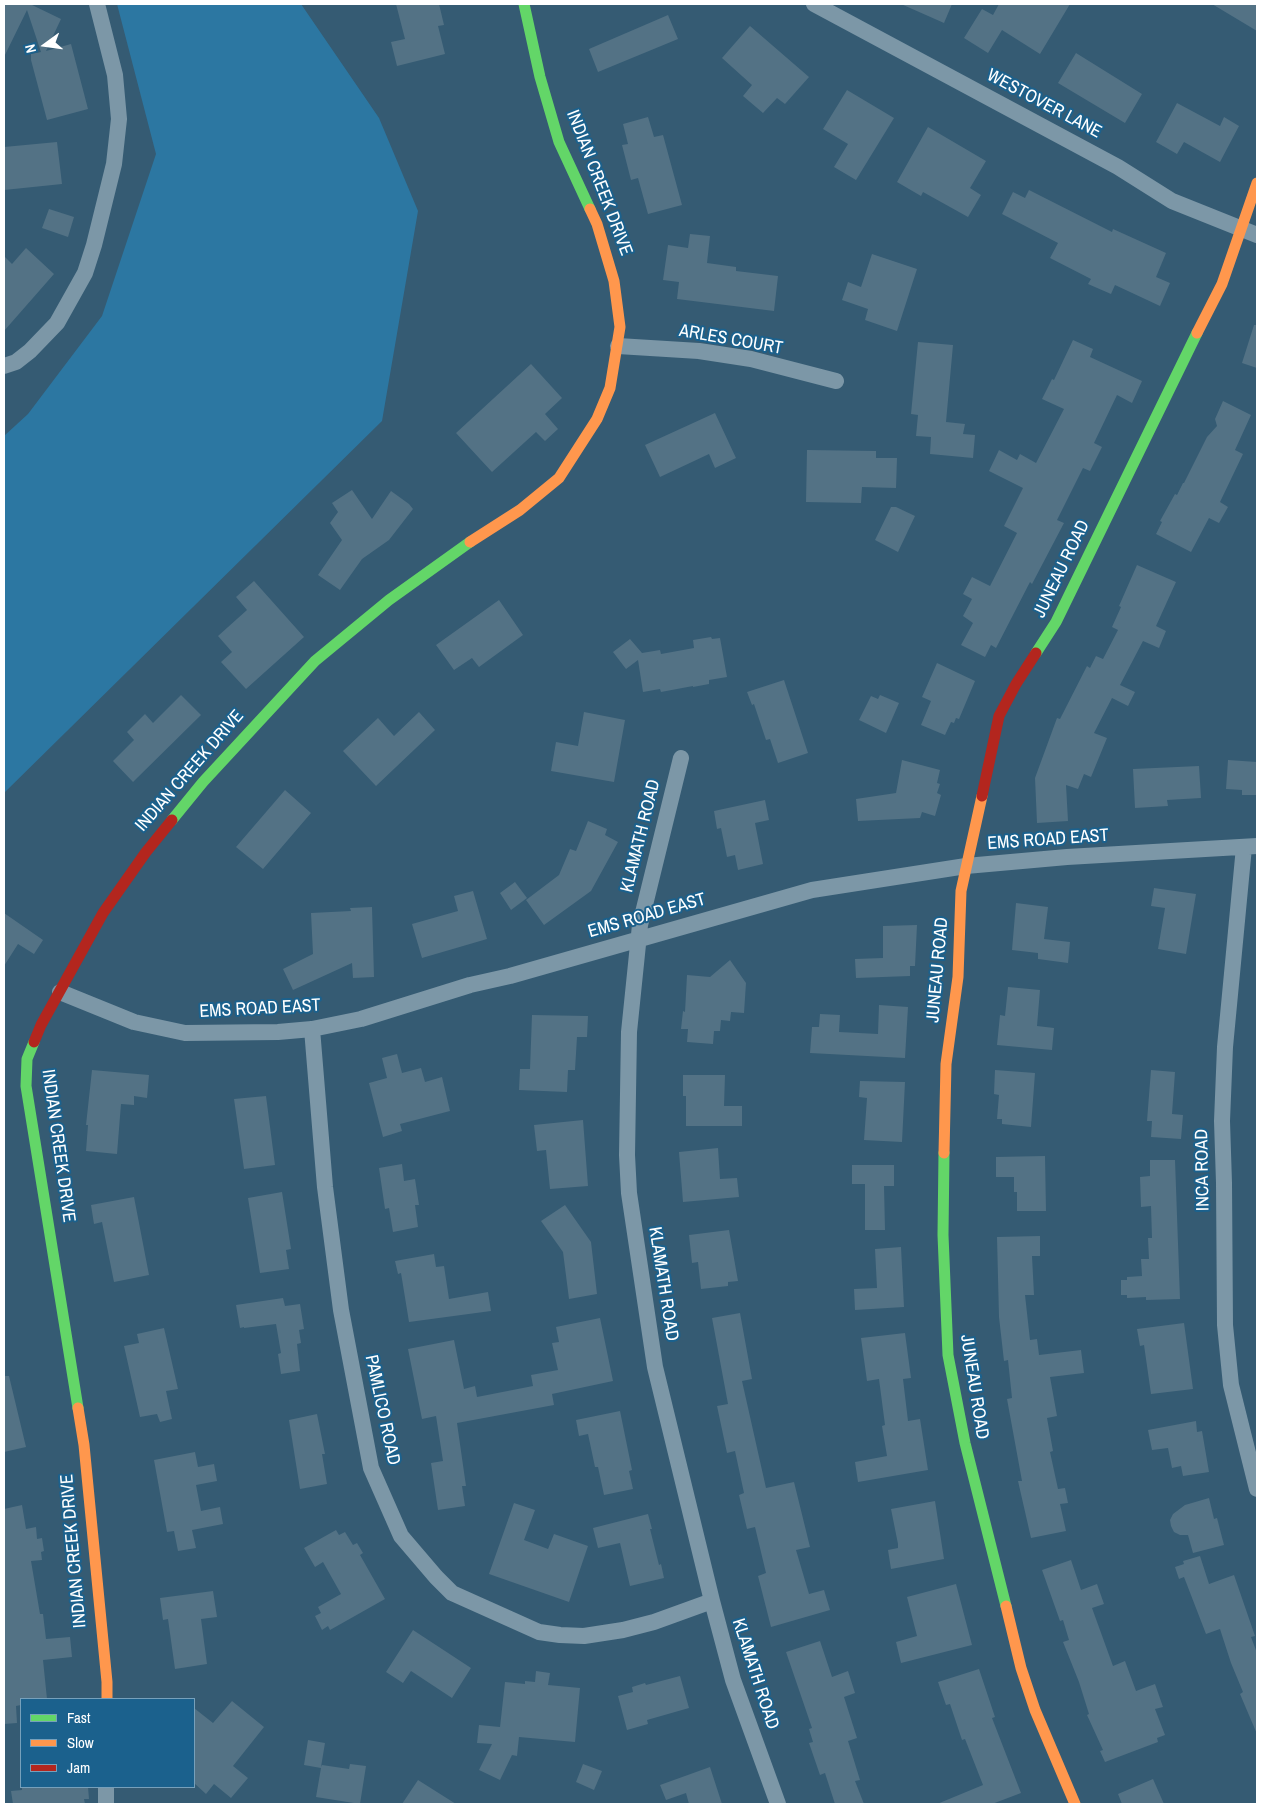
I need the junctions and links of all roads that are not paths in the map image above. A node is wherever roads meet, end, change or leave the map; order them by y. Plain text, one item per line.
1 (97, 4) edge
2 (524, 4) edge
3 (814, 4) edge
4 (1257, 183) edge
5 (1242, 229) junction
6 (1257, 235) edge
7 (618, 346) junction
8 (4, 366) edge
9 (836, 381) dead end
10 (681, 758) dead end
11 (1251, 847) edge
12 (966, 866) junction
13 (638, 939) junction
14 (60, 992) junction
15 (312, 1029) junction
16 (1257, 1489) edge
17 (712, 1601) junction
18 (107, 1698) edge
19 (106, 1788) edge
20 (106, 1804) edge
21 (778, 1804) edge
22 (1075, 1804) edge

1 - 8 street
2 - 7 street, INDIAN CREEK DRIVE
3 - 5 street, WESTOVER LANE
4 - 5 street, JUNEAU ROAD
5 - 6 street, WESTOVER LANE
5 - 12 street, JUNEAU ROAD
7 - 9 street, ARLES COURT
7 - 14 street, INDIAN CREEK DRIVE
10 - 13 street, KLAMATH ROAD
11 - 12 street, EMS ROAD EAST
11 - 16 street, INCA ROAD
12 - 13 street, EMS ROAD EAST
12 - 22 street, JUNEAU ROAD
13 - 15 street, EMS ROAD EAST
13 - 17 street, KLAMATH ROAD
14 - 15 street, EMS ROAD EAST
14 - 18 street, INDIAN CREEK DRIVE
15 - 17 street, PAMLICO ROAD
17 - 21 street, KLAMATH ROAD
19 - 20 street

